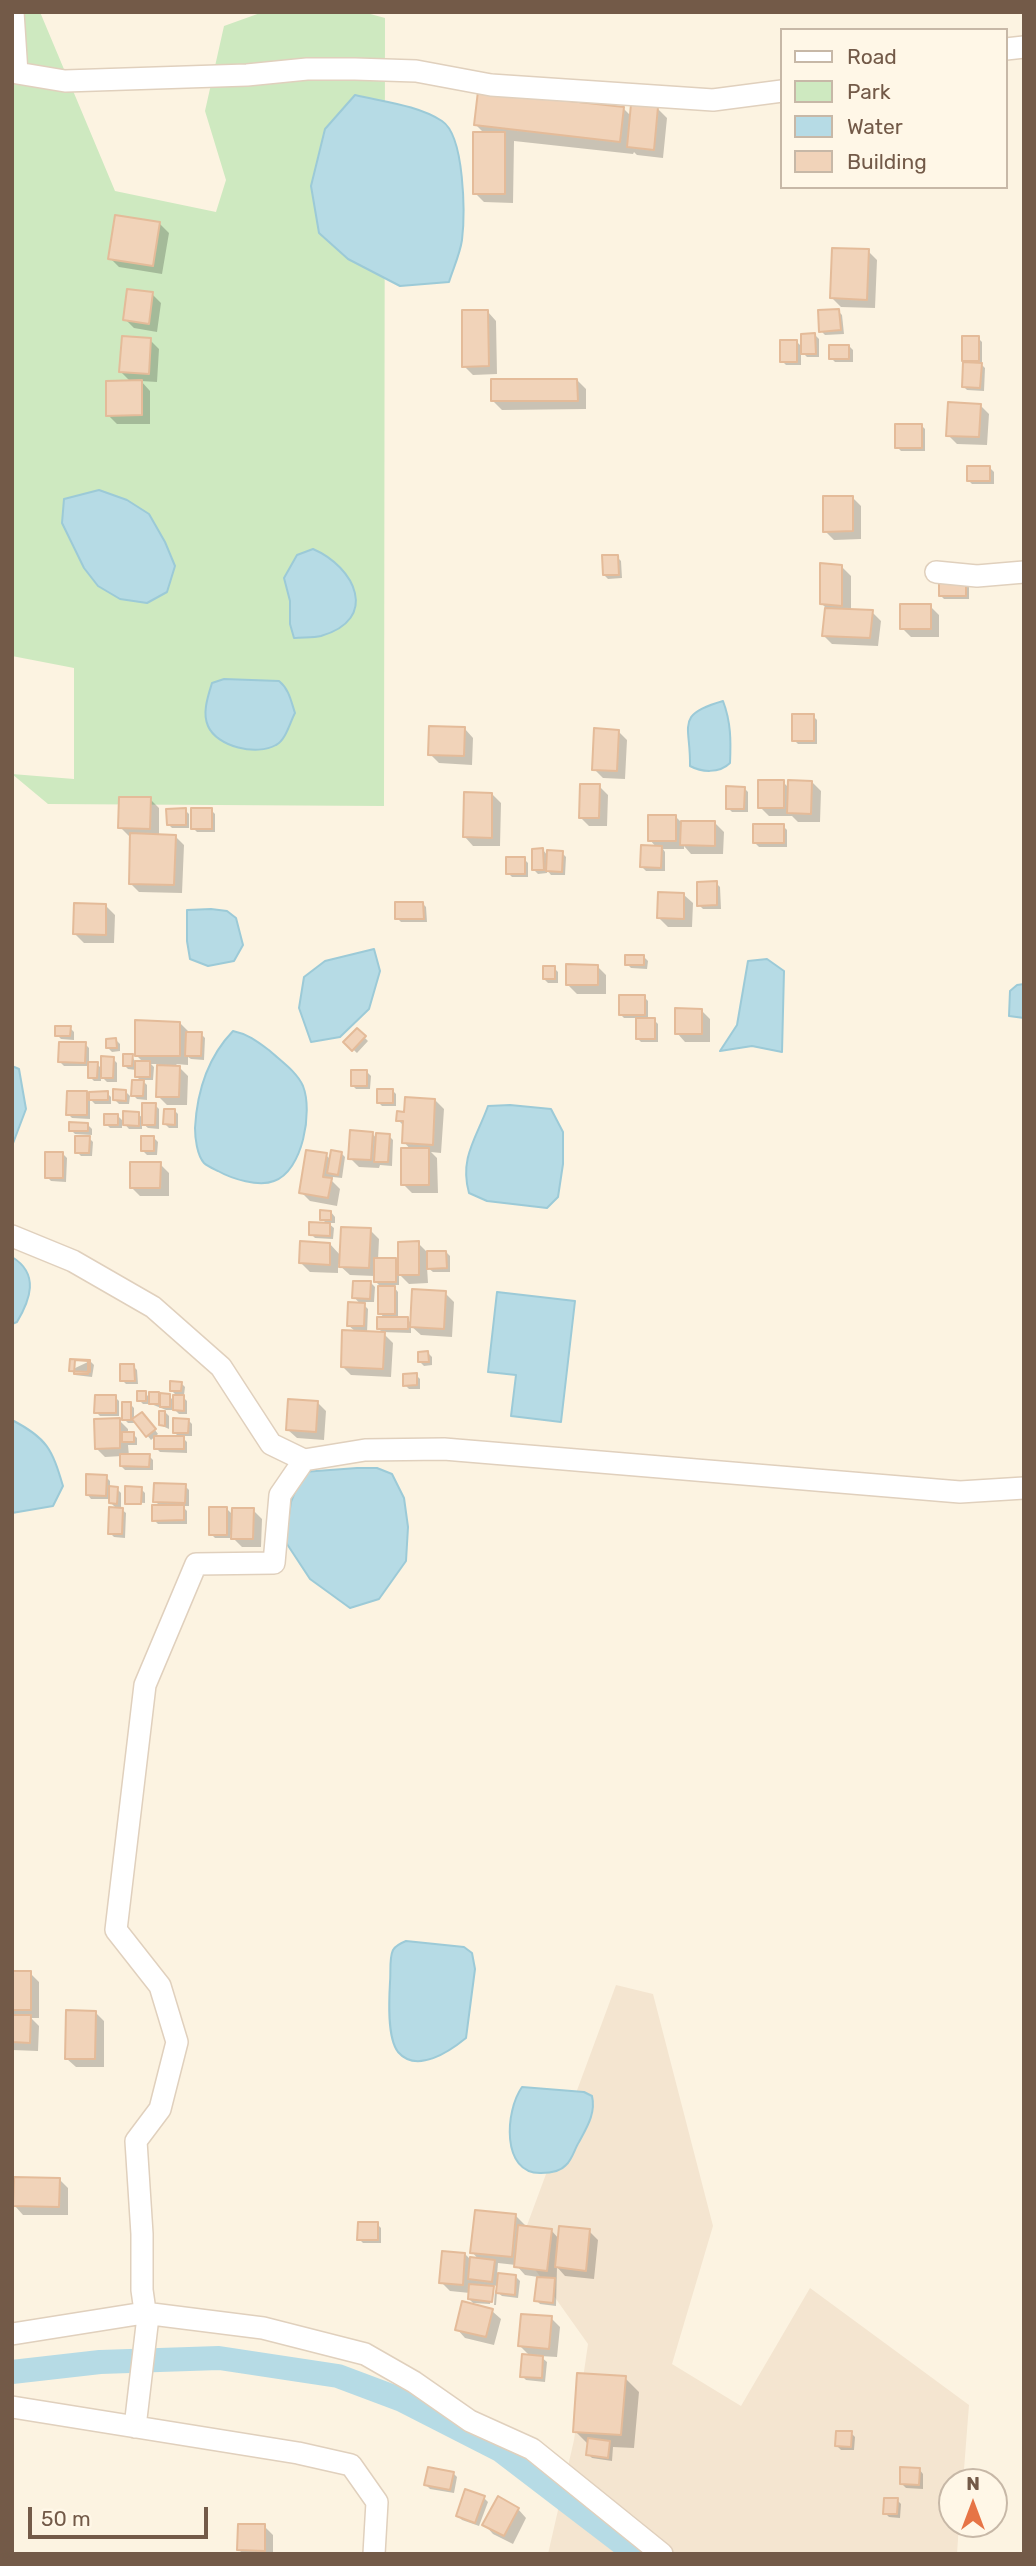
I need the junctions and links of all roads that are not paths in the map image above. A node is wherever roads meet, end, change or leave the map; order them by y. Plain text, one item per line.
1 (13, 12) edge
2 (780, 91) edge
3 (936, 572) dead end
4 (1024, 572) edge
5 (12, 1236) edge
6 (304, 1461) junction
7 (1024, 1488) edge
8 (145, 2319) junction
9 (12, 2334) edge
10 (12, 2407) edge
11 (135, 2427) junction
12 (374, 2554) edge
13 (662, 2554) edge

1 - 2 street
3 - 4 street
5 - 6 street
6 - 7 street
6 - 8 street
8 - 9 street
8 - 11 street
8 - 13 street
10 - 11 street
11 - 12 street

